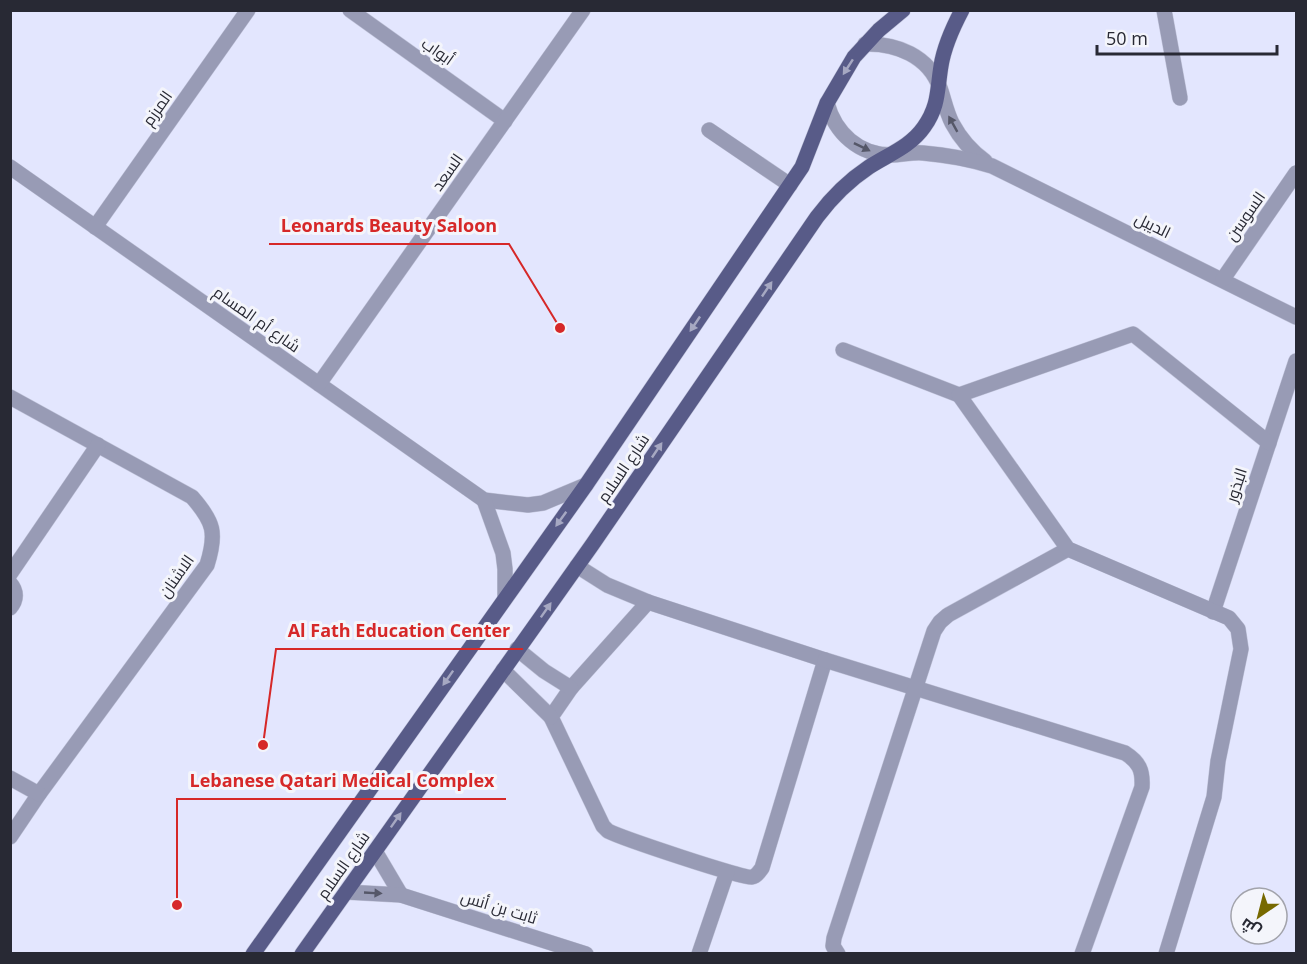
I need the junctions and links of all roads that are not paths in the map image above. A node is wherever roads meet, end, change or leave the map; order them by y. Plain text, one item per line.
1 (248, 10) edge
2 (350, 10) edge
3 (583, 10) edge
4 (903, 10) edge
5 (962, 10) edge
6 (1164, 10) edge
7 (865, 44) junction
8 (940, 87) junction
9 (1180, 98) dead end
10 (827, 103) junction
11 (505, 121) junction
12 (709, 130) dead end
13 (892, 155) junction
14 (992, 166) junction
15 (10, 167) edge
16 (1296, 173) edge
17 (790, 185) junction
18 (95, 227) junction
19 (1223, 279) junction
20 (1296, 317) edge
21 (843, 350) dead end
22 (1295, 365) edge
23 (319, 384) junction
24 (959, 395) junction
25 (10, 398) edge
26 (1269, 442) junction
27 (98, 445) junction
28 (586, 485) junction
29 (484, 500) junction
30 (1068, 549) junction
31 (577, 566) junction
32 (10, 574) edge
33 (10, 583) edge
34 (505, 598) junction
35 (648, 602) junction
36 (10, 608) edge
37 (1213, 612) junction
38 (517, 650) junction
39 (825, 660) junction
40 (503, 670) junction
41 (571, 688) junction
42 (914, 689) junction
43 (551, 717) junction
44 (10, 778) edge
45 (39, 794) junction
46 (10, 837) edge
47 (375, 851) junction
48 (727, 872) junction
49 (346, 892) junction
50 (400, 895) junction
51 (254, 954) edge
52 (302, 954) edge
53 (586, 954) edge
54 (699, 954) edge
55 (838, 954) edge
56 (1082, 954) edge
57 (1166, 954) edge

1 - 18 street, المرزم
2 - 11 street, أبواب
3 - 11 street, السعد
4 - 7 main road, شارع السلام
5 - 8 main road, شارع السلام
6 - 9 street
7 - 8 street, الديبل
7 -> 10 main road, شارع السلام
8 - 13 main road, شارع السلام
14 -> 8 street, الديبل
10 -> 13 street, الديبل
10 - 17 main road, شارع السلام
11 - 23 street, السعد
12 - 17 street
13 - 14 street, الديبل
31 -> 13 main road, شارع السلام
14 - 19 street, الديبل
15 - 18 street, شارع أم المسام
16 - 19 street, السوسن
17 -> 28 main road, شارع السلام
18 - 23 street, شارع أم المسام
19 - 20 street, الديبل
21 - 24 street
22 - 26 street, البذور
23 - 29 street, شارع أم المسام
24 - 26 street
24 - 30 street
25 - 27 street, الاشنان
26 - 37 street, البذور
27 - 32 street
27 - 45 street, الاشنان
28 - 29 street, شارع أم المسام
28 -> 34 main road, شارع السلام
29 - 34 street
30 - 37 street
30 - 42 street
31 - 35 street
38 -> 31 main road, شارع السلام
33 - 36 street
34 -> 51 main road, شارع السلام
35 - 39 street
35 - 41 street
37 - 57 street
38 - 40 main road, شارع السلام
38 - 41 street
39 - 42 street
39 - 48 street
40 - 43 street
47 -> 40 main road, شارع السلام
41 - 43 street
42 - 55 street
42 - 56 street
43 - 48 street
44 - 45 street
45 - 46 street, الاشنان
47 - 49 main road, شارع السلام
47 - 50 street
48 - 54 street
49 -> 50 street, ثابت بن أنس
49 - 52 main road, شارع السلام
50 - 53 street, ثابت بن أنس

